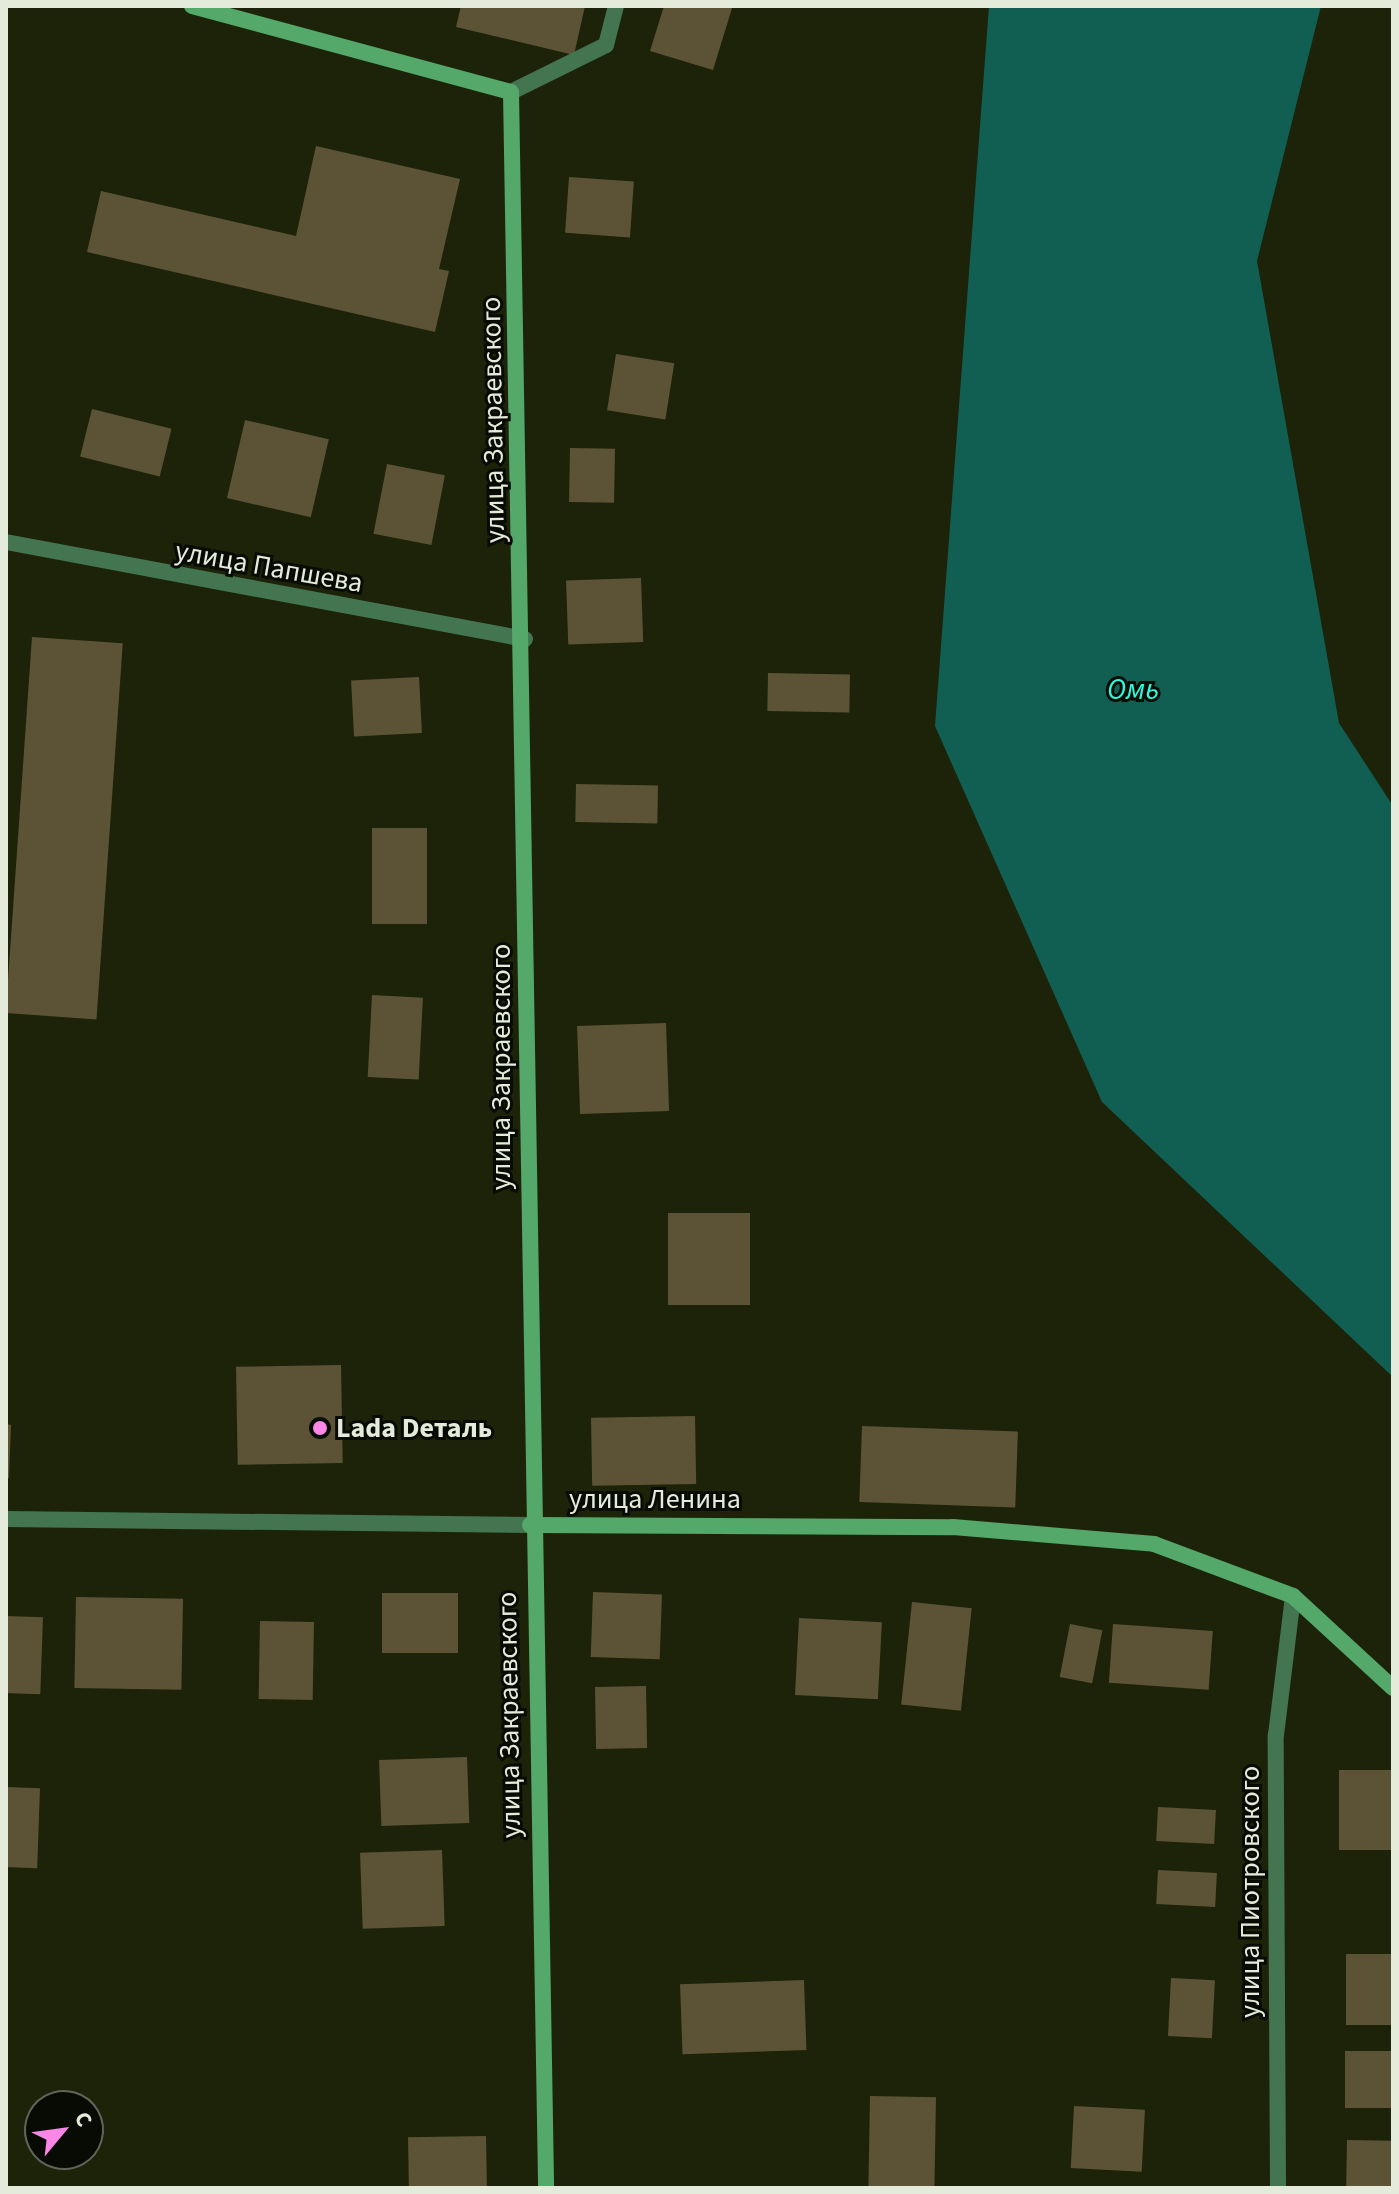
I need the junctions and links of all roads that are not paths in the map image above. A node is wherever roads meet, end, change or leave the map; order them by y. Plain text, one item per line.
1 (192, 6) edge
2 (616, 6) edge
3 (511, 92) junction
4 (6, 542) edge
5 (525, 639) junction
6 (6, 1519) edge
7 (530, 1525) junction
8 (1293, 1596) junction
9 (1393, 1688) edge
10 (546, 2188) edge
11 (1278, 2188) edge

1 - 3 street
2 - 3 street
3 - 5 street, улица Закраевского
4 - 5 street, улица Папшева
5 - 7 street, улица Закраевского
6 - 7 street, улица Ленина
7 - 8 street, улица Ленина
7 - 10 street, улица Закраевского
8 - 9 street
8 - 11 street, улица Пиотровского

